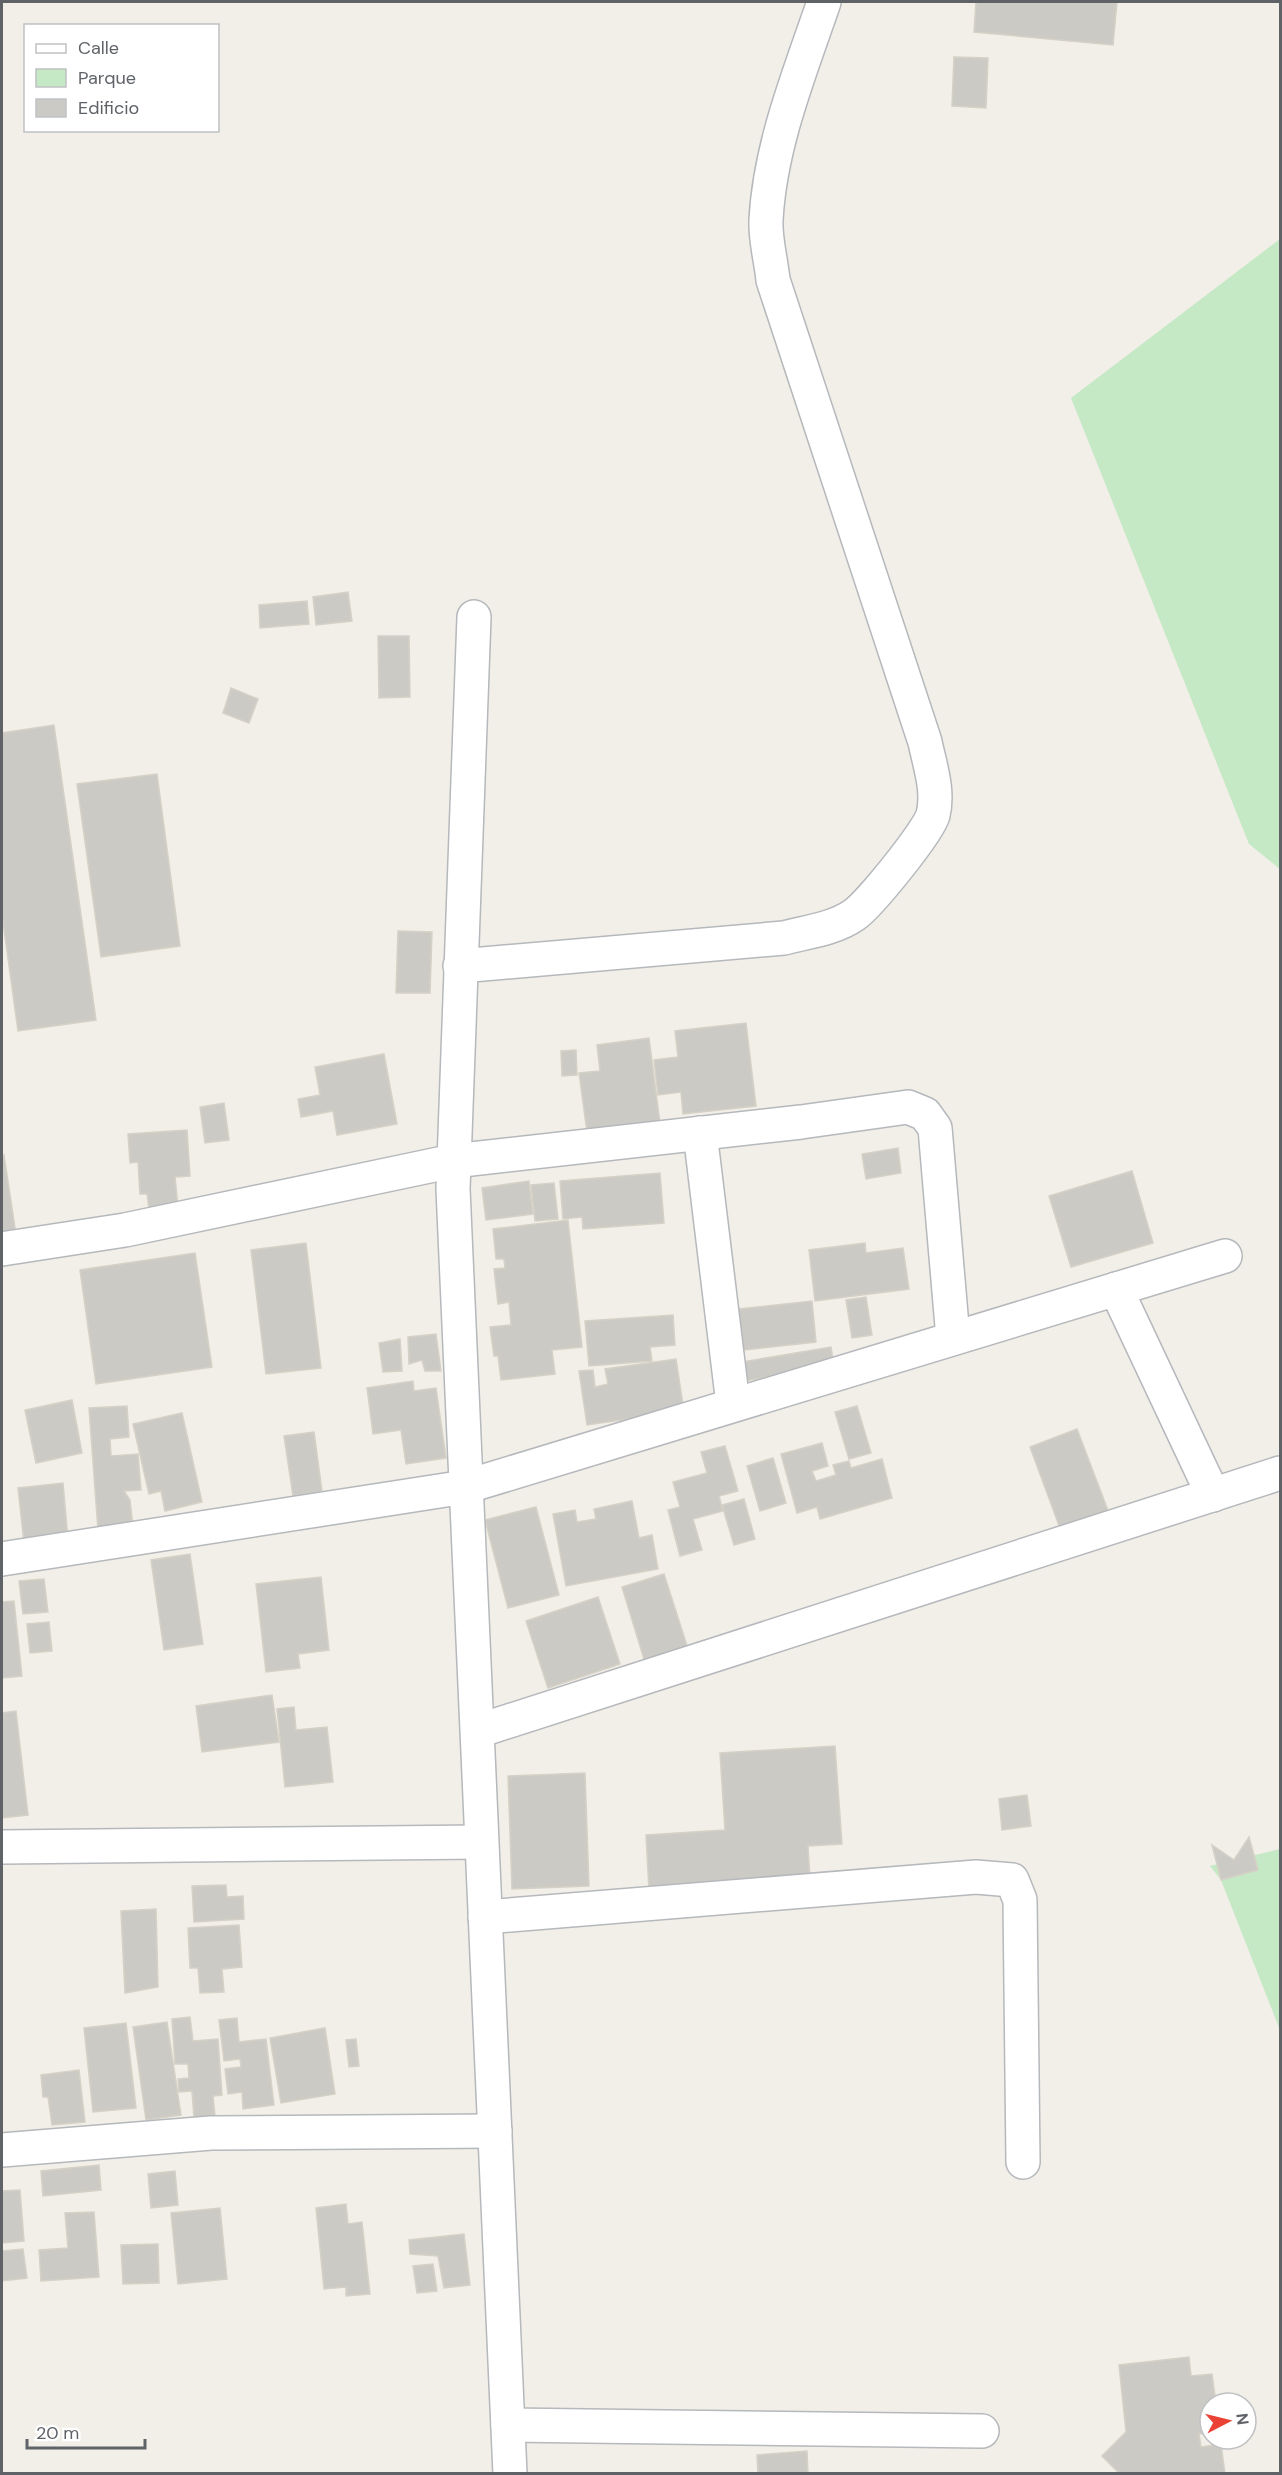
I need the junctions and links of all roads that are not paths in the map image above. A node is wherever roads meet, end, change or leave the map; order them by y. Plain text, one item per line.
1 (824, 2) edge
2 (474, 617) dead end
3 (460, 966) junction
4 (700, 1133) junction
5 (453, 1161) junction
6 (2, 1250) edge
7 (1225, 1256) dead end
8 (1116, 1289) junction
9 (953, 1338) junction
10 (734, 1404) junction
11 (1281, 1473) edge
12 (465, 1487) junction
13 (1213, 1495) junction
14 (2, 1559) edge
15 (478, 1731) junction
16 (481, 1842) junction
17 (2, 1847) edge
18 (485, 1917) junction
19 (495, 2131) junction
20 (2, 2150) edge
21 (1023, 2162) dead end
22 (508, 2425) junction
23 (982, 2431) dead end
24 (510, 2474) edge

1 - 3 street
2 - 3 street
3 - 5 street
4 - 5 street
4 - 9 street
4 - 10 street
5 - 6 street
5 - 12 street
7 - 8 street
8 - 9 street
8 - 13 street
9 - 10 street
10 - 12 street
11 - 13 street
12 - 14 street
12 - 15 street
13 - 15 street
15 - 16 street
16 - 17 street
16 - 18 street
18 - 19 street
18 - 21 street
19 - 20 street
19 - 22 street
22 - 23 street
22 - 24 street

